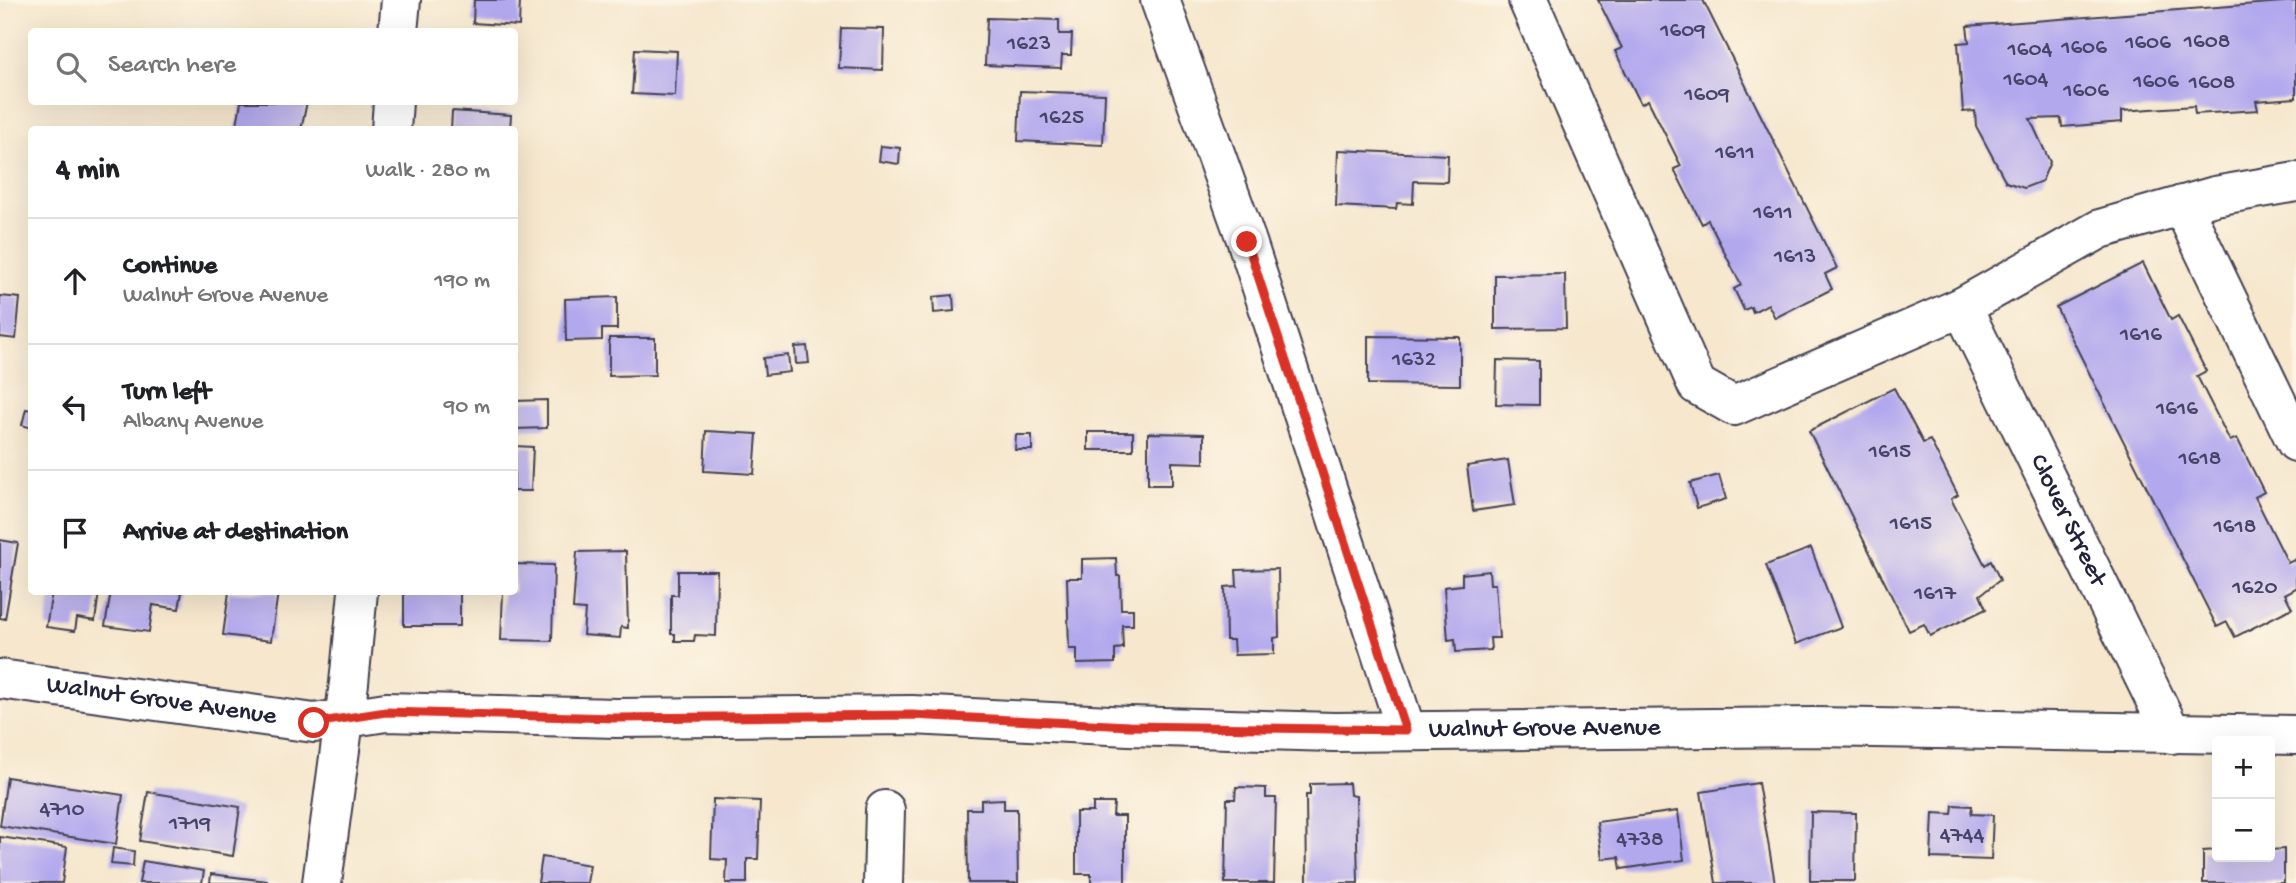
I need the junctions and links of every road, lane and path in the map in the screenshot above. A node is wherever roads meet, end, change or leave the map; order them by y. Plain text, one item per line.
1 (401, 0) edge
2 (1160, 0) edge
3 (1528, 0) edge
4 (398, 28) edge
5 (393, 105) edge
6 (391, 126) edge
7 (2296, 182) edge
8 (2182, 205) junction
9 (1962, 307) junction
10 (2296, 442) edge
11 (358, 595) edge
12 (0, 679) edge
13 (344, 718) junction
14 (1406, 730) junction
15 (2172, 734) junction
16 (2296, 735) edge
17 (885, 810) dead end
18 (322, 883) edge
19 (883, 883) edge

1 - 4 street
2 - 14 street
3 - 9 street
5 - 6 street
7 - 8 street
8 - 9 street
8 - 10 street
9 - 15 street, Clover Street
11 - 13 street
12 - 13 street, Walnut Grove Avenue
13 - 14 street, Walnut Grove Avenue
13 - 18 street
14 - 15 street, Walnut Grove Avenue
15 - 16 street, Walnut Grove Avenue
17 - 19 street

